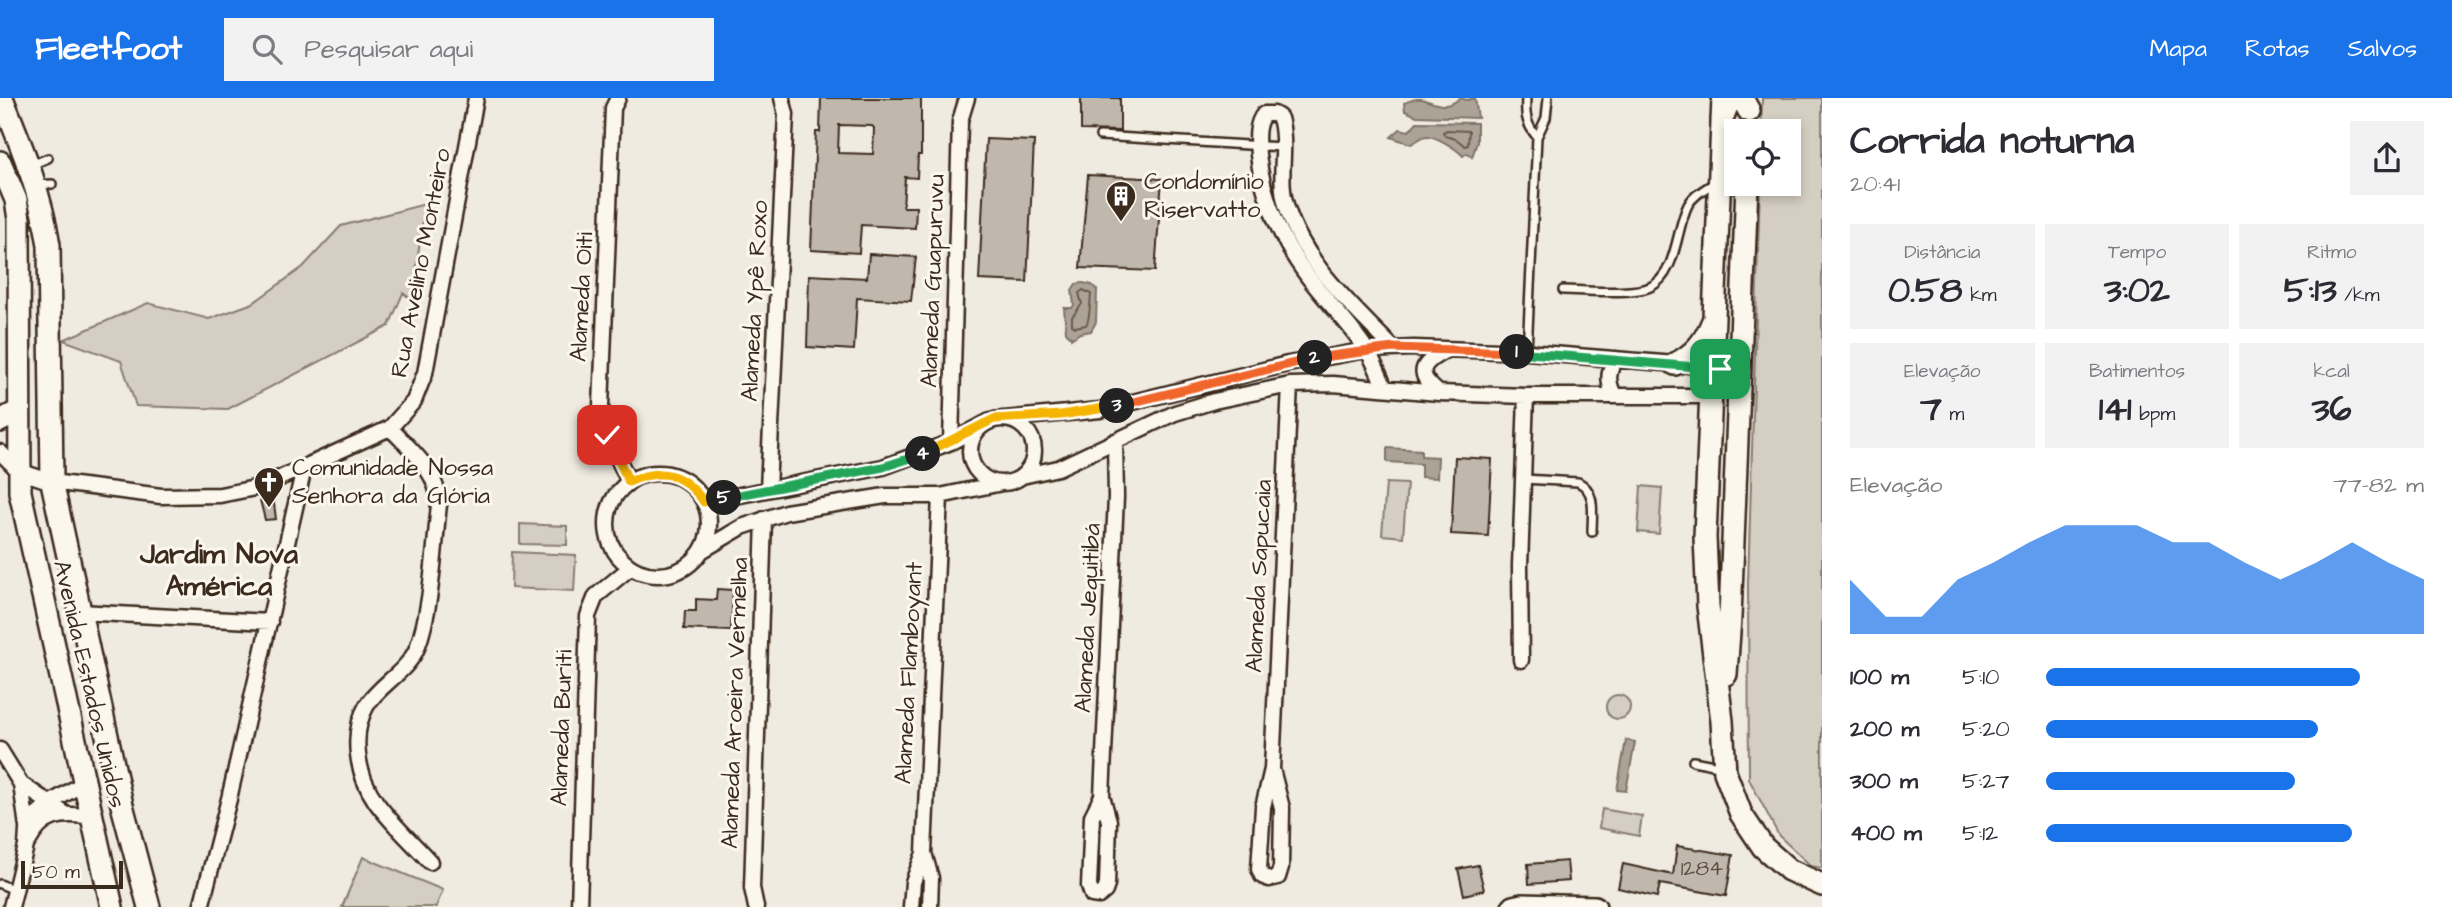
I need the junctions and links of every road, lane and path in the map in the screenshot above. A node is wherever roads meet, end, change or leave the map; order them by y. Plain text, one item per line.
1 (2, 98) edge
2 (476, 98) edge
3 (782, 98) edge
4 (793, 98) edge
5 (955, 98) edge
6 (967, 98) edge
7 (1526, 98) edge
8 (1548, 98) edge
9 (1723, 98) edge
10 (613, 101) edge
11 (786, 114) junction
12 (1749, 114) edge
13 (1722, 120) junction
14 (960, 121) junction
15 (1100, 136) dead end
16 (1537, 137) junction
17 (1257, 145) junction
18 (1282, 147) junction
19 (0, 162) edge
20 (1261, 178) junction
21 (1282, 179) junction
22 (1721, 179) junction
23 (1746, 196) edge
24 (1563, 290) dead end
25 (1715, 315) junction
26 (1393, 348) junction
27 (1367, 350) junction
28 (1448, 350) junction
29 (1527, 352) junction
30 (1616, 359) junction
31 (1675, 363) junction
32 (1713, 367) junction
33 (1737, 378) junction
34 (1290, 385) junction
35 (1385, 387) junction
36 (1439, 393) junction
37 (1526, 396) junction
38 (1615, 396) junction
39 (1711, 396) junction
40 (1004, 419) junction
41 (13, 420) edge
42 (984, 424) junction
43 (390, 428) junction
44 (51, 439) junction
45 (1115, 441) junction
46 (951, 442) junction
47 (0, 452) edge
48 (304, 468) junction
49 (19, 471) junction
50 (1022, 476) junction
51 (1523, 479) junction
52 (52, 482) junction
53 (629, 482) junction
54 (1002, 483) junction
55 (768, 489) junction
56 (940, 496) junction
57 (704, 502) junction
58 (764, 519) junction
59 (1592, 532) dead end
60 (702, 550) junction
61 (631, 567) junction
62 (79, 612) junction
63 (270, 622) junction
64 (1521, 660) dead end
65 (1722, 721) junction
66 (0, 750) edge
67 (1693, 761) dead end
68 (1724, 768) junction
69 (1272, 769) junction
70 (84, 783) junction
71 (21, 784) junction
72 (1102, 796) junction
73 (50, 803) junction
74 (67, 815) junction
75 (92, 817) junction
76 (27, 830) junction
77 (26, 846) junction
78 (924, 853) junction
79 (430, 862) dead end
80 (0, 884) edge
81 (1822, 885) edge
82 (752, 888) junction
83 (15, 890) junction
84 (10, 907) edge
85 (112, 907) edge
86 (149, 907) edge
87 (201, 907) edge
88 (579, 907) edge
89 (744, 907) edge
90 (756, 907) edge
91 (912, 907) edge
92 (930, 907) edge
93 (1513, 907) edge
94 (1595, 907) edge

1 - 44 main road, Avenida Estados Unidos
2 - 43 street, Rua Avelino Monteiro
3 - 11 street, Alameda Ypê Roxo
4 - 11 street, Alameda Ypê Roxo
5 - 14 street, Alameda Guapuruvu
6 - 14 street, Alameda Guapuruvu
7 - 16 lane
8 - 16 lane
9 - 13 main road
10 - 53 street, Alameda Oiti
11 - 55 street, Alameda Ypê Roxo
12 - 13 main road
13 - 22 main road
14 - 46 street, Alameda Guapuruvu
15 - 17 lane
16 - 29 lane
17 - 18 lane
17 - 18 street
17 - 20 street
18 - 21 street
19 - 41 main road, Avenida Estados Unidos
20 - 21 street
20 - 27 street
21 - 26 street
22 - 24 lane
22 - 25 main road
23 - 33 main road
25 - 31 main road
25 - 32 main road
26 - 27 street
26 - 28 street
27 - 35 street
27 - 40 street
28 - 29 street
28 - 36 street
29 - 30 street
30 - 31 street
30 - 38 street
31 - 32 street
32 - 33 main road
32 - 39 main road
33 - 39 main road
33 - 65 main road
34 - 35 street
34 - 45 street
34 - 69 street, Alameda Sapucaia
35 - 36 street
36 - 37 street
37 - 38 street
37 - 51 street
38 - 39 street
39 - 65 main road
40 - 42 street
40 - 50 street
41 - 44 main road
41 - 49 main road, Avenida Estados Unidos
42 - 46 street
42 - 54 street
43 - 48 street
43 - 79 street
44 - 52 main road, Avenida Estados Unidos
45 - 50 street
45 - 72 street, Alameda Jequitibá
46 - 55 street
47 - 49 street
48 - 52 street
48 - 63 street
49 - 52 street
49 - 70 main road, Avenida Estados Unidos
50 - 54 street
51 - 59 lane
51 - 64 street
52 - 62 main road, Avenida Estados Unidos
53 - 57 street
53 - 61 street
54 - 56 street
55 - 57 street
56 - 58 street
56 - 78 street, Alameda Flamboyant
57 - 60 street
58 - 60 street
58 - 82 street, Alameda Aroeira Vermelha
60 - 61 street
61 - 88 street, Alameda Buriti
62 - 63 street
62 - 86 main road, Avenida Estados Unidos
63 - 87 street
65 - 68 main road
66 - 71 street
67 - 68 lane
68 - 81 main road
69 - 69 street, Alameda Sapucaia
70 - 73 street
70 - 75 main road, Avenida Estados Unidos
71 - 73 street
71 - 76 street
72 - 72 street, Alameda Jequitibá
73 - 74 street
73 - 76 street
74 - 75 street
74 - 77 street
75 - 85 main road, Avenida Estados Unidos
76 - 77 street
77 - 83 street
78 - 91 street, Alameda Flamboyant
78 - 92 street, Alameda Flamboyant
80 - 83 lane
82 - 89 street, Alameda Aroeira Vermelha
82 - 90 street, Alameda Aroeira Vermelha
83 - 84 street
93 - 94 main road

